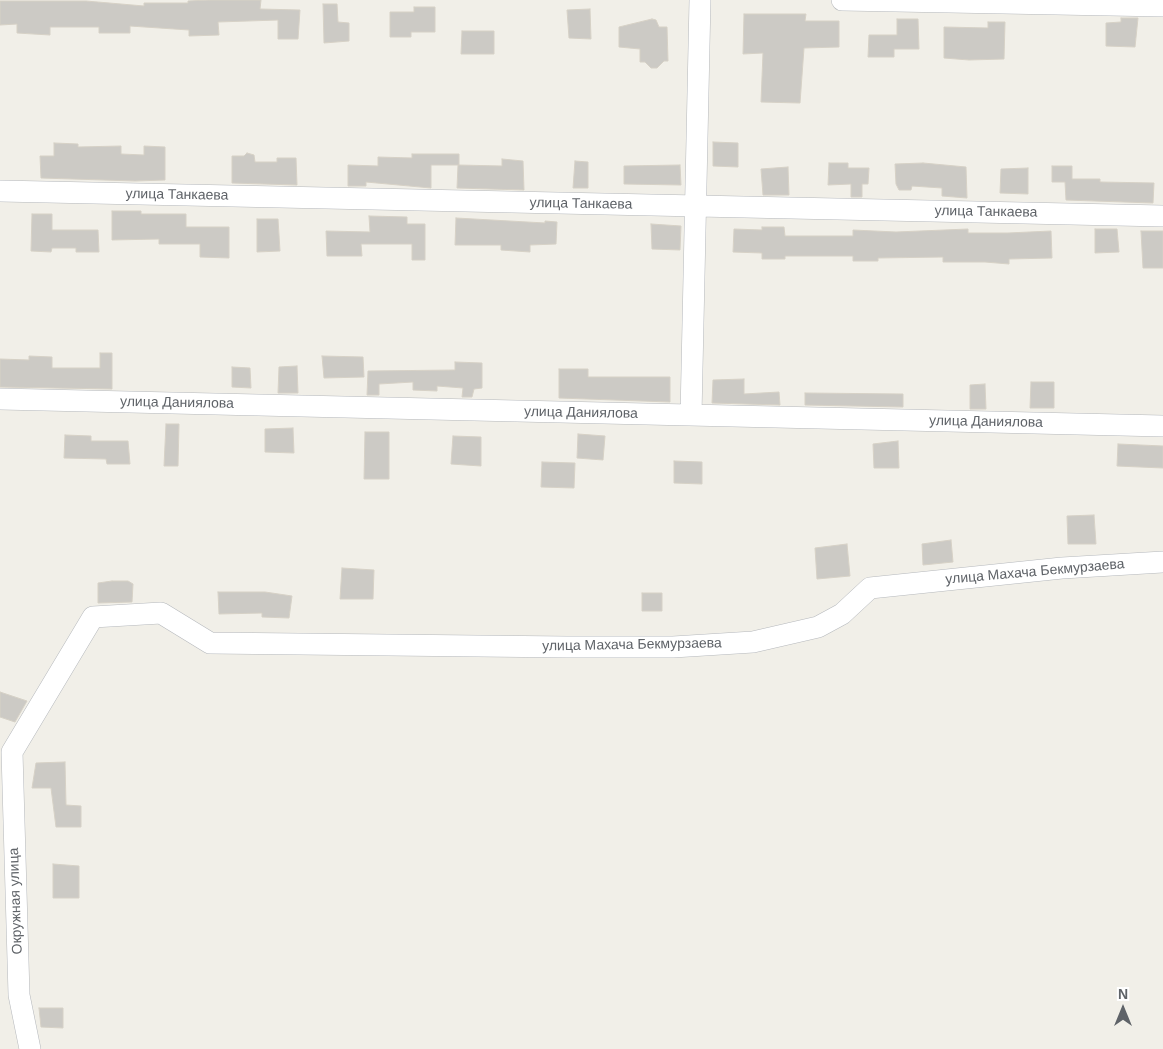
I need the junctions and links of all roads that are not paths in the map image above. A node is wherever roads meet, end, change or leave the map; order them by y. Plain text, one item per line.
1 (700, 0) edge
2 (842, 0) edge
3 (1163, 6) edge
4 (0, 191) edge
5 (696, 207) junction
6 (1163, 216) edge
7 (0, 399) edge
8 (692, 416) junction
9 (1163, 426) edge
10 (1163, 562) edge
11 (6, 750) edge
12 (9, 997) edge
13 (30, 1049) edge

1 - 5 street
2 - 3 street
4 - 5 street, улица Танкаева
5 - 6 street, улица Танкаева
5 - 8 street
7 - 8 street, улица Даниялова
8 - 9 street, улица Даниялова
10 - 11 street, улица Махача Бекмурзаева
11 - 12 street, Окружная улица
12 - 13 street, Окружная улица

